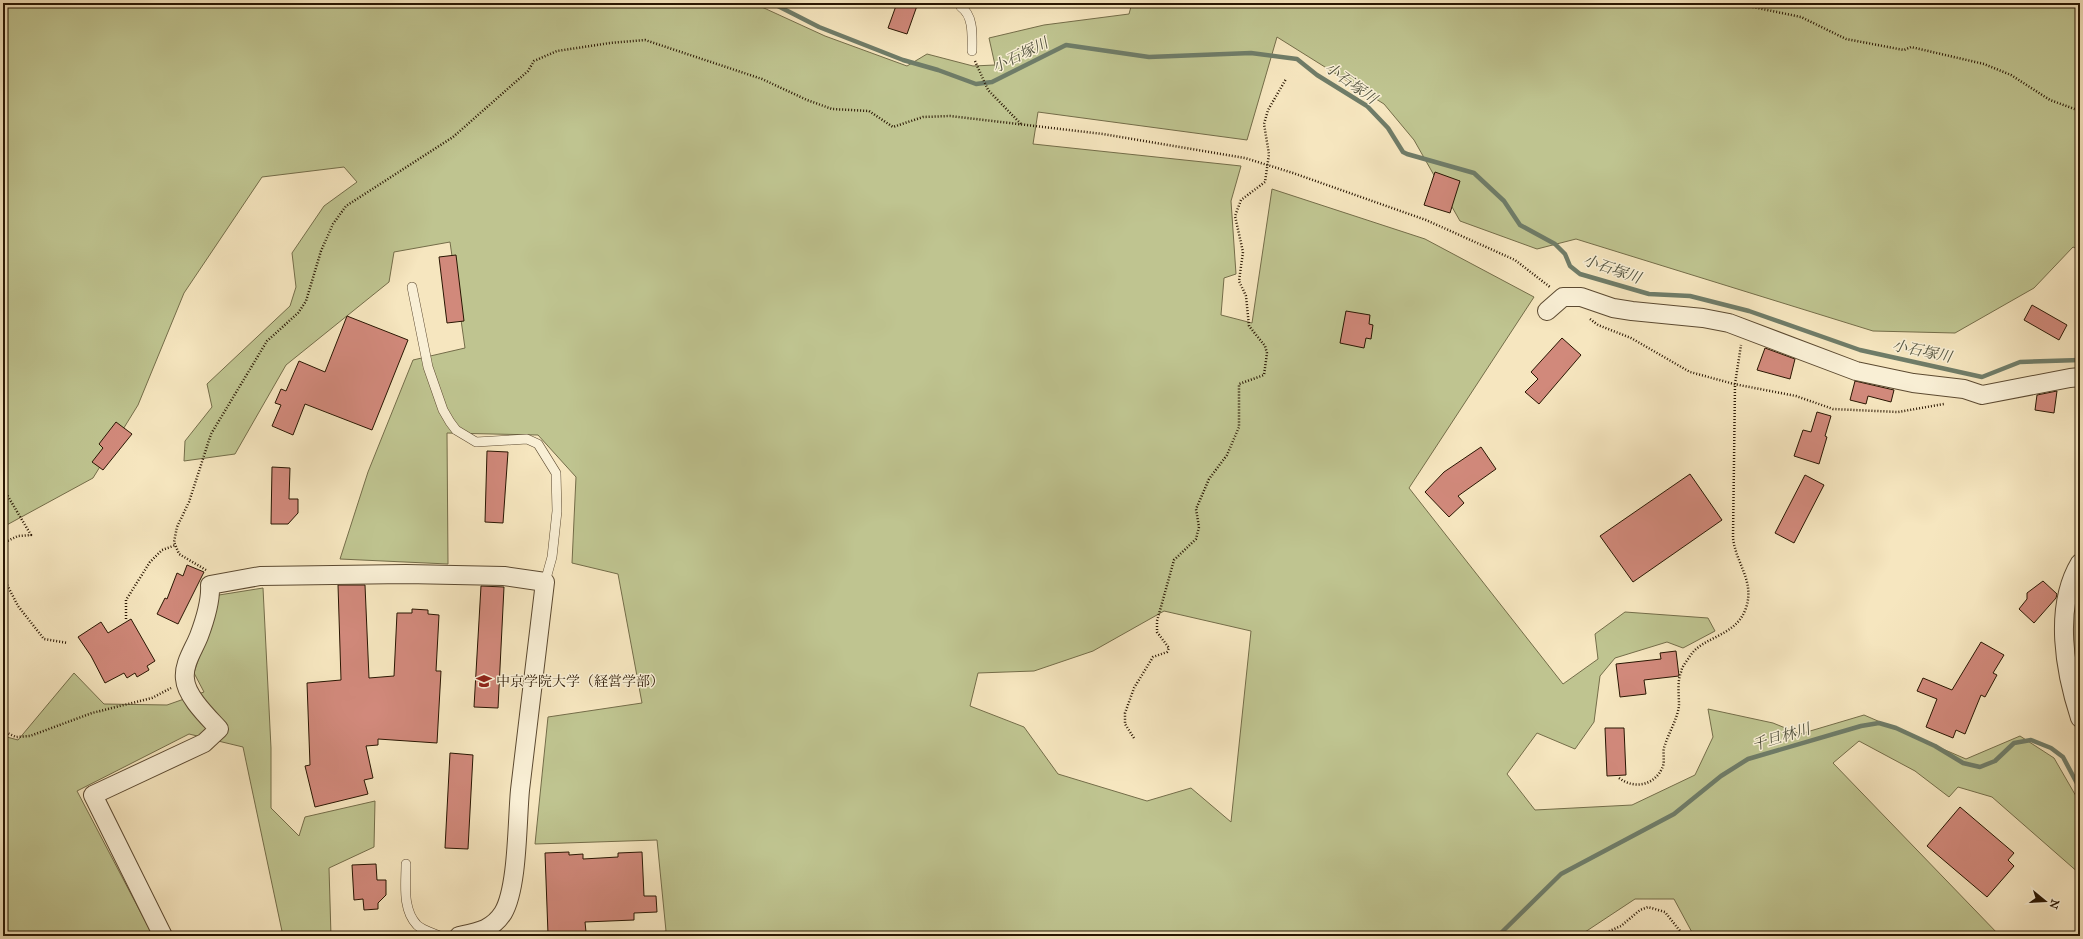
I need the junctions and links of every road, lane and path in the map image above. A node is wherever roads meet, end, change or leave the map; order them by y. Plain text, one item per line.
1 (962, 3) edge
2 (1744, 3) edge
3 (972, 51) dead end
4 (980, 76) dead end
5 (1286, 79) dead end
6 (2080, 111) edge
7 (1022, 125) junction
8 (1269, 166) junction
9 (412, 287) dead end
10 (1563, 297) junction
11 (1547, 311) dead end
12 (1586, 315) dead end
13 (1744, 329) junction
14 (2080, 377) edge
15 (1735, 384) junction
16 (1951, 402) dead end
17 (3, 488) edge
18 (3, 542) edge
19 (176, 545) junction
20 (2080, 563) edge
21 (3, 577) edge
22 (545, 582) junction
23 (210, 585) junction
24 (126, 619) dead end
25 (68, 643) dead end
26 (185, 680) junction
27 (2080, 718) edge
28 (3, 732) edge
29 (1134, 738) dead end
30 (1619, 778) dead end
31 (406, 864) dead end
32 (163, 936) edge
33 (440, 936) edge
34 (459, 936) edge
35 (1598, 936) edge
36 (1684, 936) edge

1 - 3 lane
2 - 6 path
4 - 7 path
5 - 8 path
7 - 8 path
7 - 19 path
8 - 10 path
8 - 29 path
9 - 22 lane
10 - 11 street
10 - 13 street
12 - 15 path
13 - 14 street
13 - 15 path
15 - 16 path
15 - 30 path
17 - 18 path
19 - 23 path
19 - 24 path
20 - 27 street
21 - 25 path
22 - 23 street
22 - 34 street
23 - 26 street
26 - 28 path
26 - 32 street
31 - 33 lane
35 - 36 path

